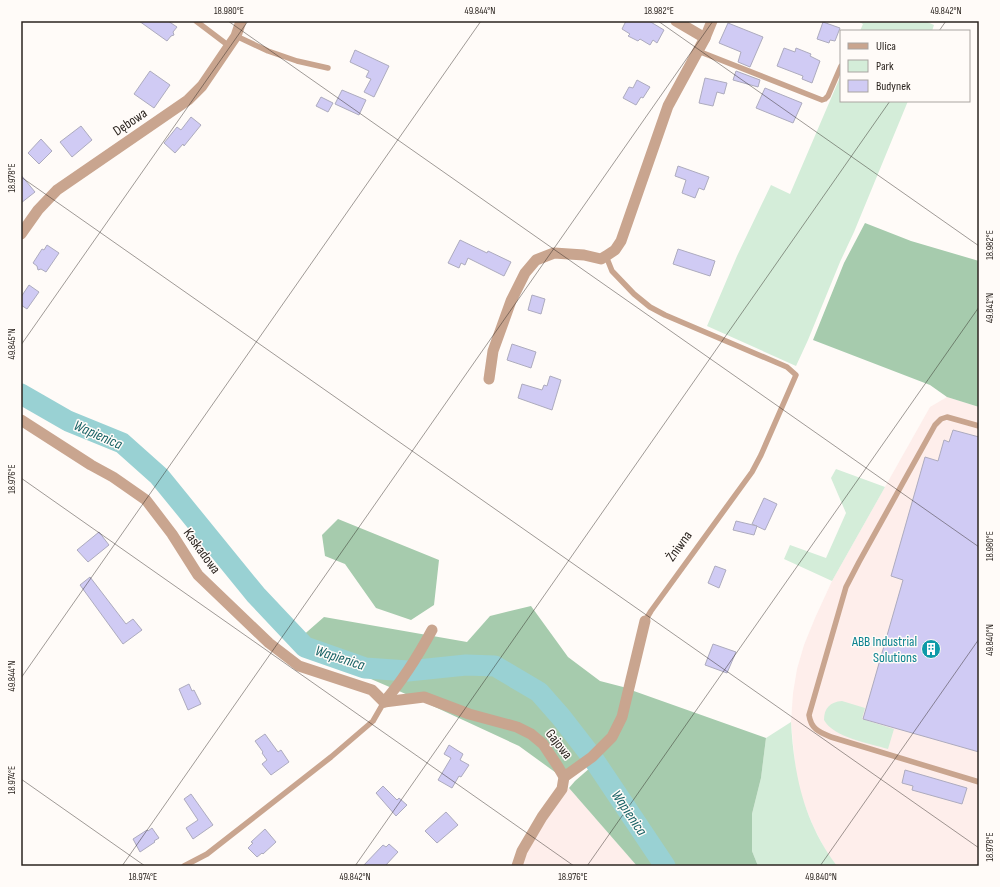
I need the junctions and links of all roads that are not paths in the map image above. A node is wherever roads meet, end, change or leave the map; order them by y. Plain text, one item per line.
1 (196, 21) edge
2 (241, 21) edge
3 (676, 21) edge
4 (712, 21) edge
5 (236, 36) junction
6 (706, 38) junction
7 (228, 46) junction
8 (698, 51) junction
9 (328, 68) dead end
10 (840, 68) edge
11 (21, 234) edge
12 (606, 256) junction
13 (489, 379) dead end
14 (21, 420) edge
15 (979, 426) edge
16 (645, 621) joint
17 (432, 630) dead end
18 (384, 702) junction
19 (564, 777) junction
20 (979, 782) edge
21 (184, 866) edge
22 (517, 866) edge

1 - 7 lane
2 - 5 street, Dębowa
3 - 6 street
4 - 6 street
5 - 7 street, Dębowa
5 - 9 lane
6 - 8 street
7 - 11 street, Dębowa
8 - 10 lane
8 - 12 street
12 - 13 street
12 - 16 lane, Żniwna
14 - 18 street, Kaskadowa
15 - 20 lane
16 - 19 street, Żniwna
17 - 18 street
18 - 19 street, Gajowa
18 - 21 lane
19 - 22 street, Gajowa

